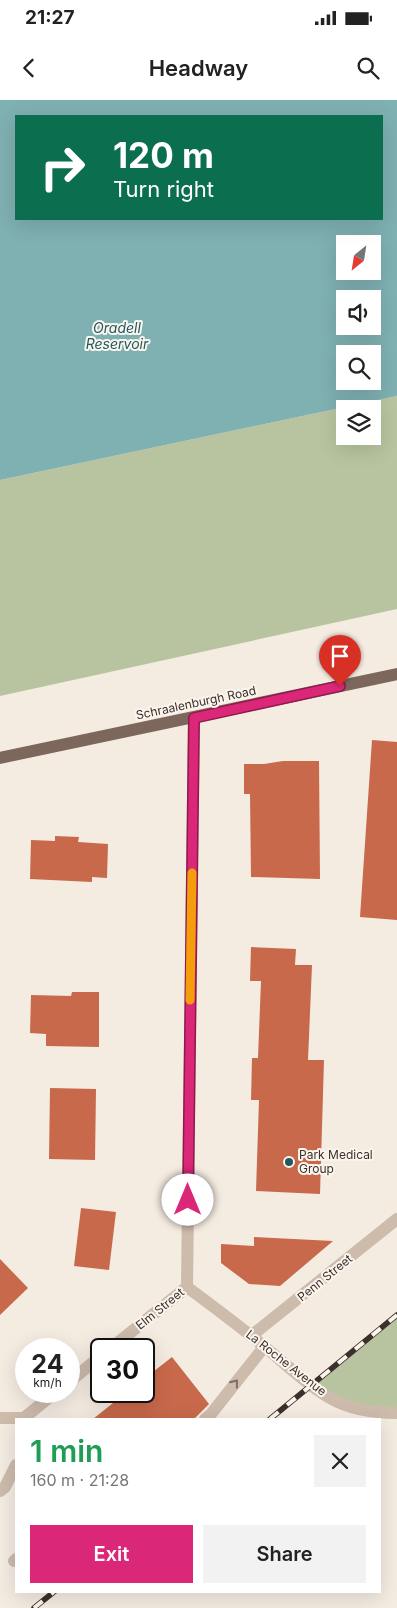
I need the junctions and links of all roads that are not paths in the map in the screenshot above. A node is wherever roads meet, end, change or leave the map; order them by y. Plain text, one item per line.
1 (397, 674) edge
2 (194, 718) junction
3 (0, 758) edge
4 (397, 1219) edge
5 (187, 1287) junction
6 (252, 1336) junction
7 (124, 1338) edge
8 (264, 1347) junction
9 (90, 1365) edge
10 (80, 1373) edge
11 (42, 1403) edge
12 (397, 1413) edge
13 (0, 1418) edge
14 (24, 1418) edge
15 (206, 1418) edge
16 (15, 1468) edge
17 (0, 1491) edge

1 - 2 main road, Schraalenburgh Road
2 - 3 main road, Schraalenburgh Road
2 - 5 street, Elm Street
4 - 6 street, Penn Street
5 - 6 street, La Roche Avenue
5 - 7 street, Elm Street
6 - 8 street, La Roche Avenue
8 - 12 street, La Roche Avenue
15 -> 8 street
9 - 10 street
11 - 14 street
13 - 14 street
16 - 17 street

